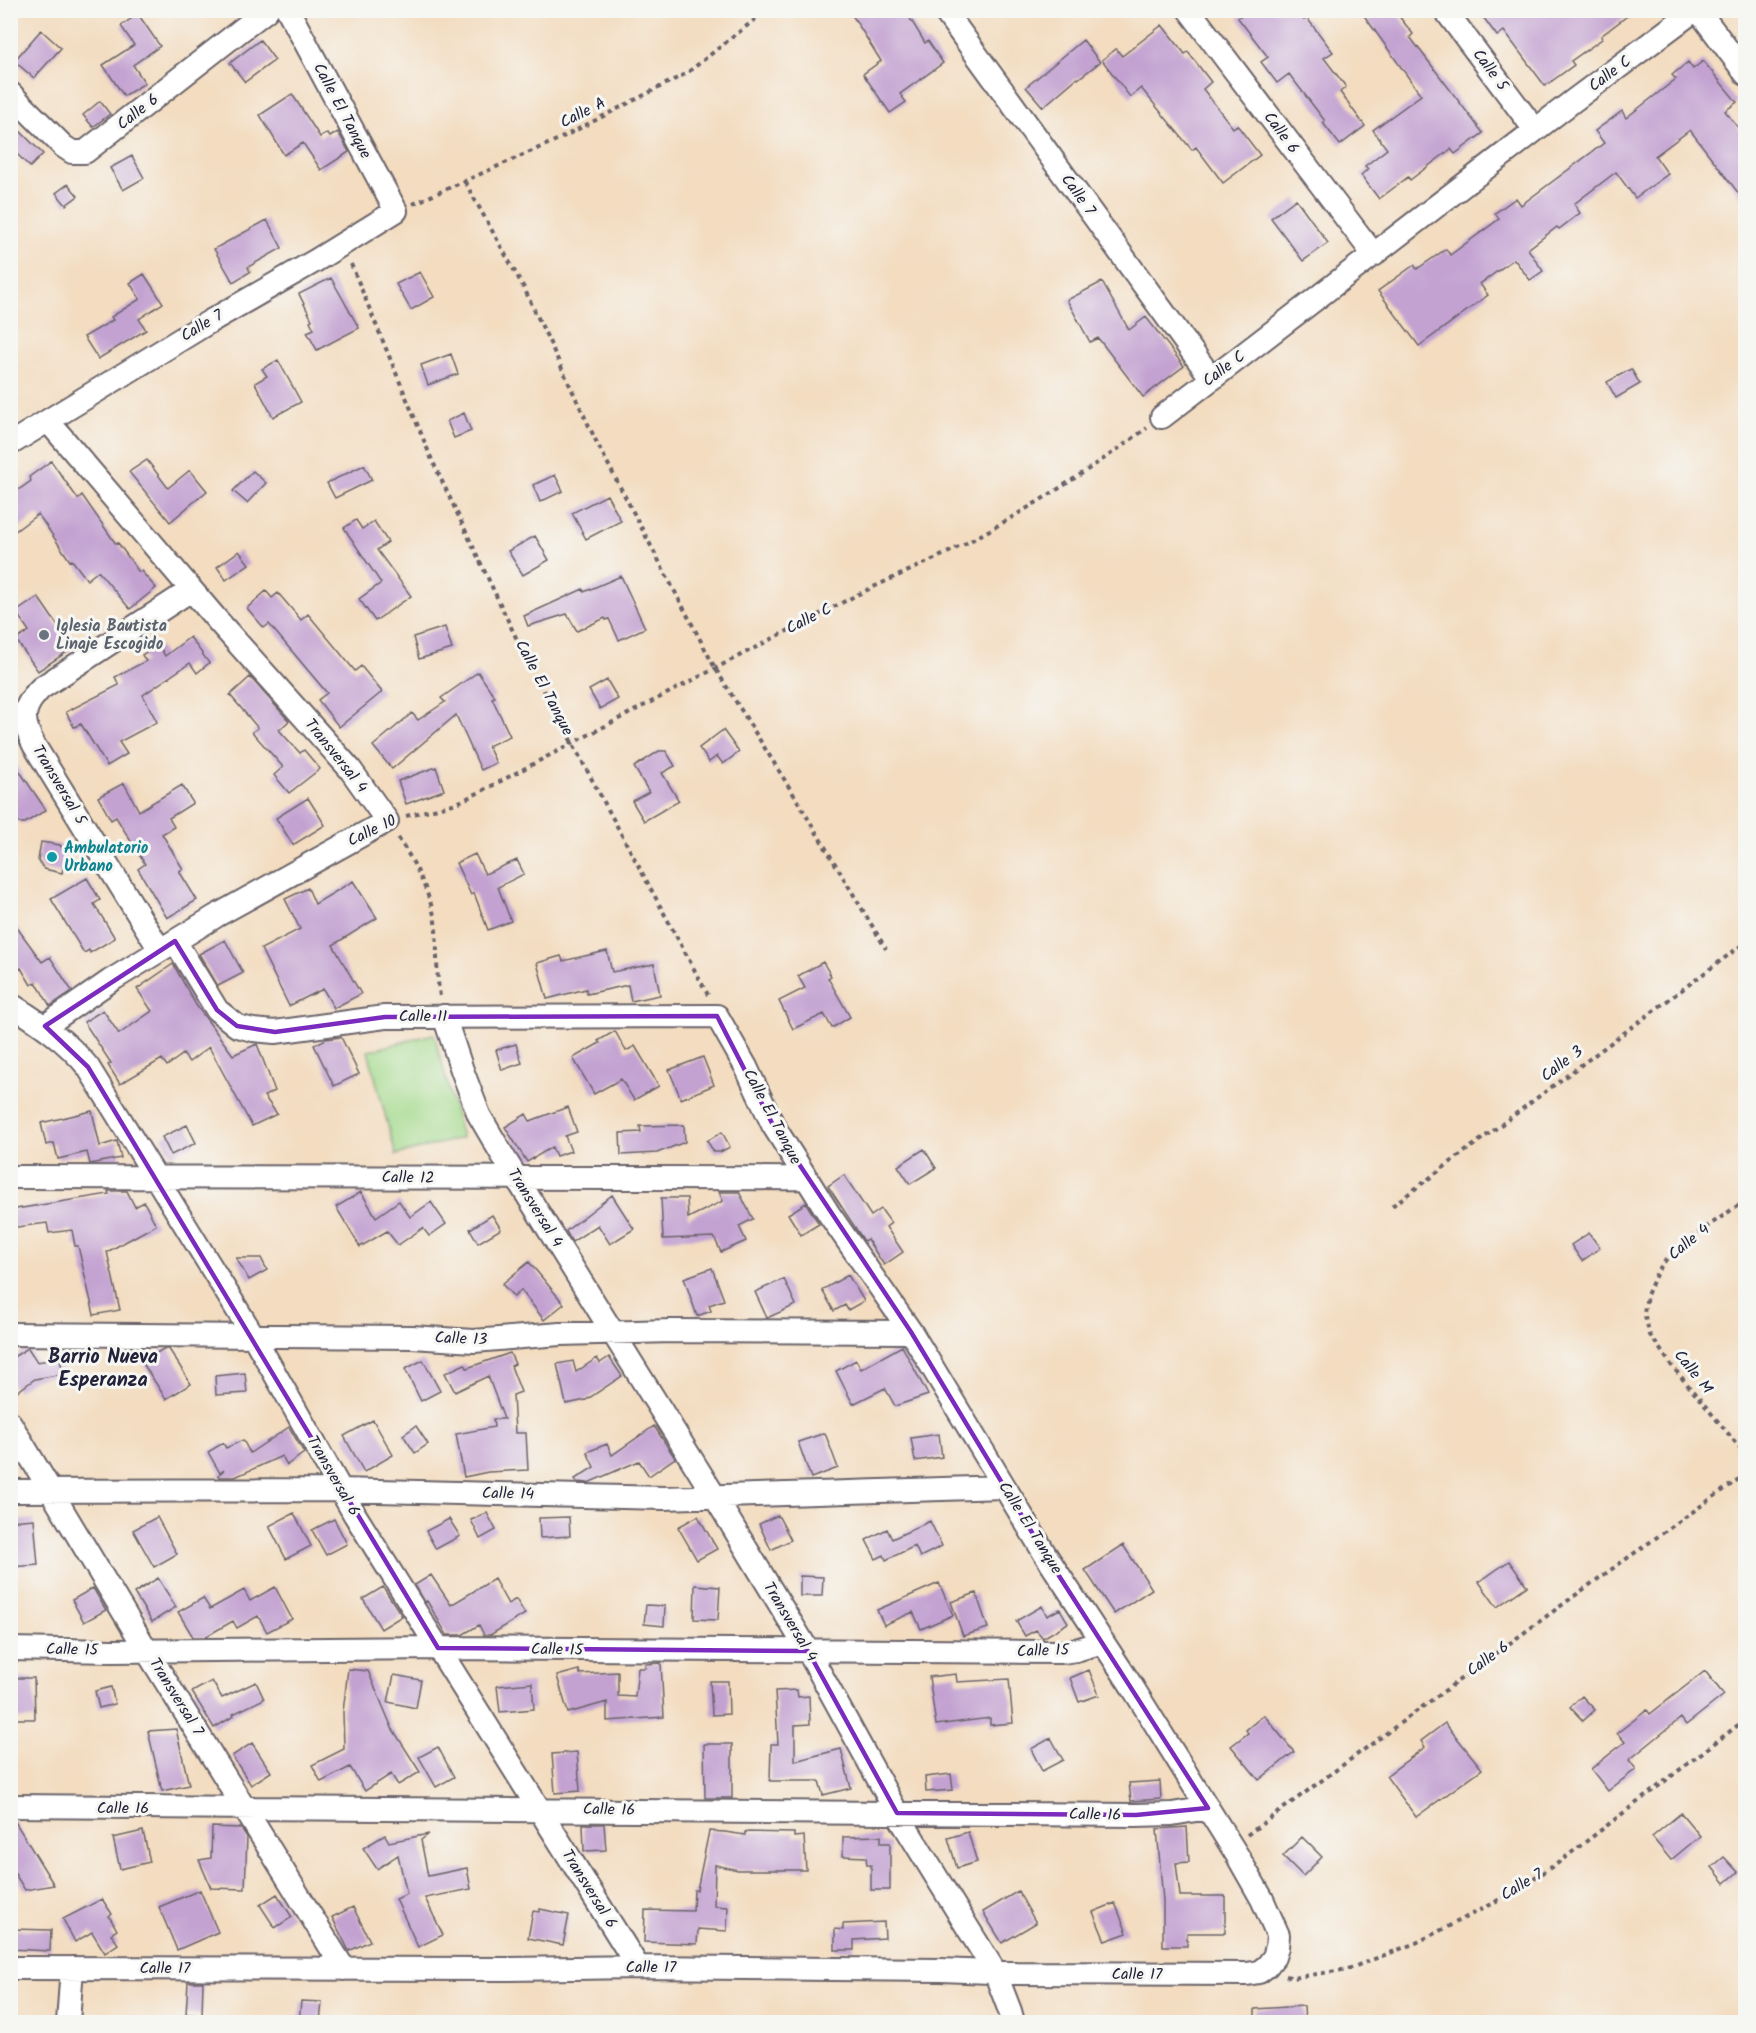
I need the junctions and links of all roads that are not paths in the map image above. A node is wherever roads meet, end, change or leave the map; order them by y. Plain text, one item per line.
1 (267, 10) edge
2 (288, 10) edge
3 (944, 10) edge
4 (1189, 10) edge
5 (1445, 10) edge
6 (1697, 10) edge
7 (1746, 74) edge
8 (10, 93) edge
9 (1535, 130) junction
10 (396, 211) joint
11 (1374, 255) junction
12 (1212, 379) junction
13 (1162, 417) road end
14 (48, 421) junction
15 (10, 444) edge
16 (191, 590) junction
17 (387, 821) joint
18 (168, 946) junction
19 (10, 1004) edge
20 (444, 1016) junction
21 (717, 1016) joint
22 (45, 1026) junction
23 (10, 1177) edge
24 (155, 1177) junction
25 (806, 1178) junction
26 (518, 1180) junction
27 (613, 1332) junction
28 (911, 1332) junction
29 (10, 1334) edge
30 (255, 1337) junction
31 (10, 1423) edge
32 (1004, 1487) junction
33 (339, 1490) junction
34 (10, 1491) edge
35 (51, 1491) junction
36 (715, 1497) junction
37 (1103, 1642) junction
38 (438, 1648) junction
39 (10, 1649) edge
40 (147, 1651) junction
41 (808, 1651) junction
42 (10, 1806) edge
43 (245, 1808) junction
44 (1208, 1808) junction
45 (540, 1810) junction
46 (897, 1813) junction
47 (1272, 1957) joint
48 (638, 1967) junction
49 (10, 1968) edge
50 (72, 1968) junction
51 (344, 1969) junction
52 (995, 1972) junction
53 (68, 2022) edge
54 (1012, 2022) edge

1 - 8 street, Calle 6
2 - 10 street, Calle El Tanque
3 - 12 street, Calle 7
4 - 11 street, Calle 6
5 - 9 street, Calle 5
6 - 7 street
6 - 9 street, Calle C
9 - 11 street, Calle C
10 - 14 street, Calle 7
11 - 12 street, Calle C
12 - 13 street, Calle C
14 - 15 street, Calle 7
14 - 16 street, Transversal 4
16 - 17 street, Transversal 4
16 - 18 street, Transversal 5
17 - 18 street, Calle 10
18 - 20 street, Calle 11
18 - 22 street, Calle 10
19 - 22 street, Transversal 6
20 - 21 street, Calle 11
20 - 26 street, Transversal 4
21 - 25 street, Calle El Tanque
22 - 24 street, Transversal 6
23 - 24 street, Calle 12
24 - 26 street, Calle 12
24 - 30 street, Transversal 6
25 - 26 street, Calle 12
25 - 28 street, Calle El Tanque
26 - 27 street, Transversal 4
27 - 28 street, Calle 13
27 - 30 street, Calle 13
27 - 36 street, Transversal 4
28 - 32 street, Calle El Tanque
29 - 30 street, Calle 13
30 - 33 street, Transversal 6
31 - 35 street, Transversal 7
32 - 36 street, Calle 14
32 - 37 street, Calle El Tanque
33 - 35 street, Calle 14
33 - 36 street, Calle 14
33 - 38 street, Transversal 6
34 - 35 street, Calle 14
35 - 40 street, Transversal 7
36 - 41 street, Transversal 4
37 - 41 street, Calle 15
37 - 44 street, Calle El Tanque
38 - 40 street, Calle 15
38 - 41 street, Calle 15
38 - 45 street, Transversal 6
39 - 40 street, Calle 15
40 - 43 street, Transversal 7
41 - 46 street, Transversal 4
42 - 43 street, Calle 16
43 - 45 street, Calle 16
43 - 51 street, Transversal 7
44 - 46 street, Calle 16
44 - 47 street, Calle El Tanque
45 - 46 street, Calle 16
45 - 48 street, Transversal 6
46 - 52 street, Transversal 4
47 - 52 street, Calle 17
48 - 51 street, Calle 17
48 - 52 street, Calle 17
49 - 50 street, Calle 17
50 - 51 street, Calle 17
50 - 53 street
52 - 54 street, Transversal 4

